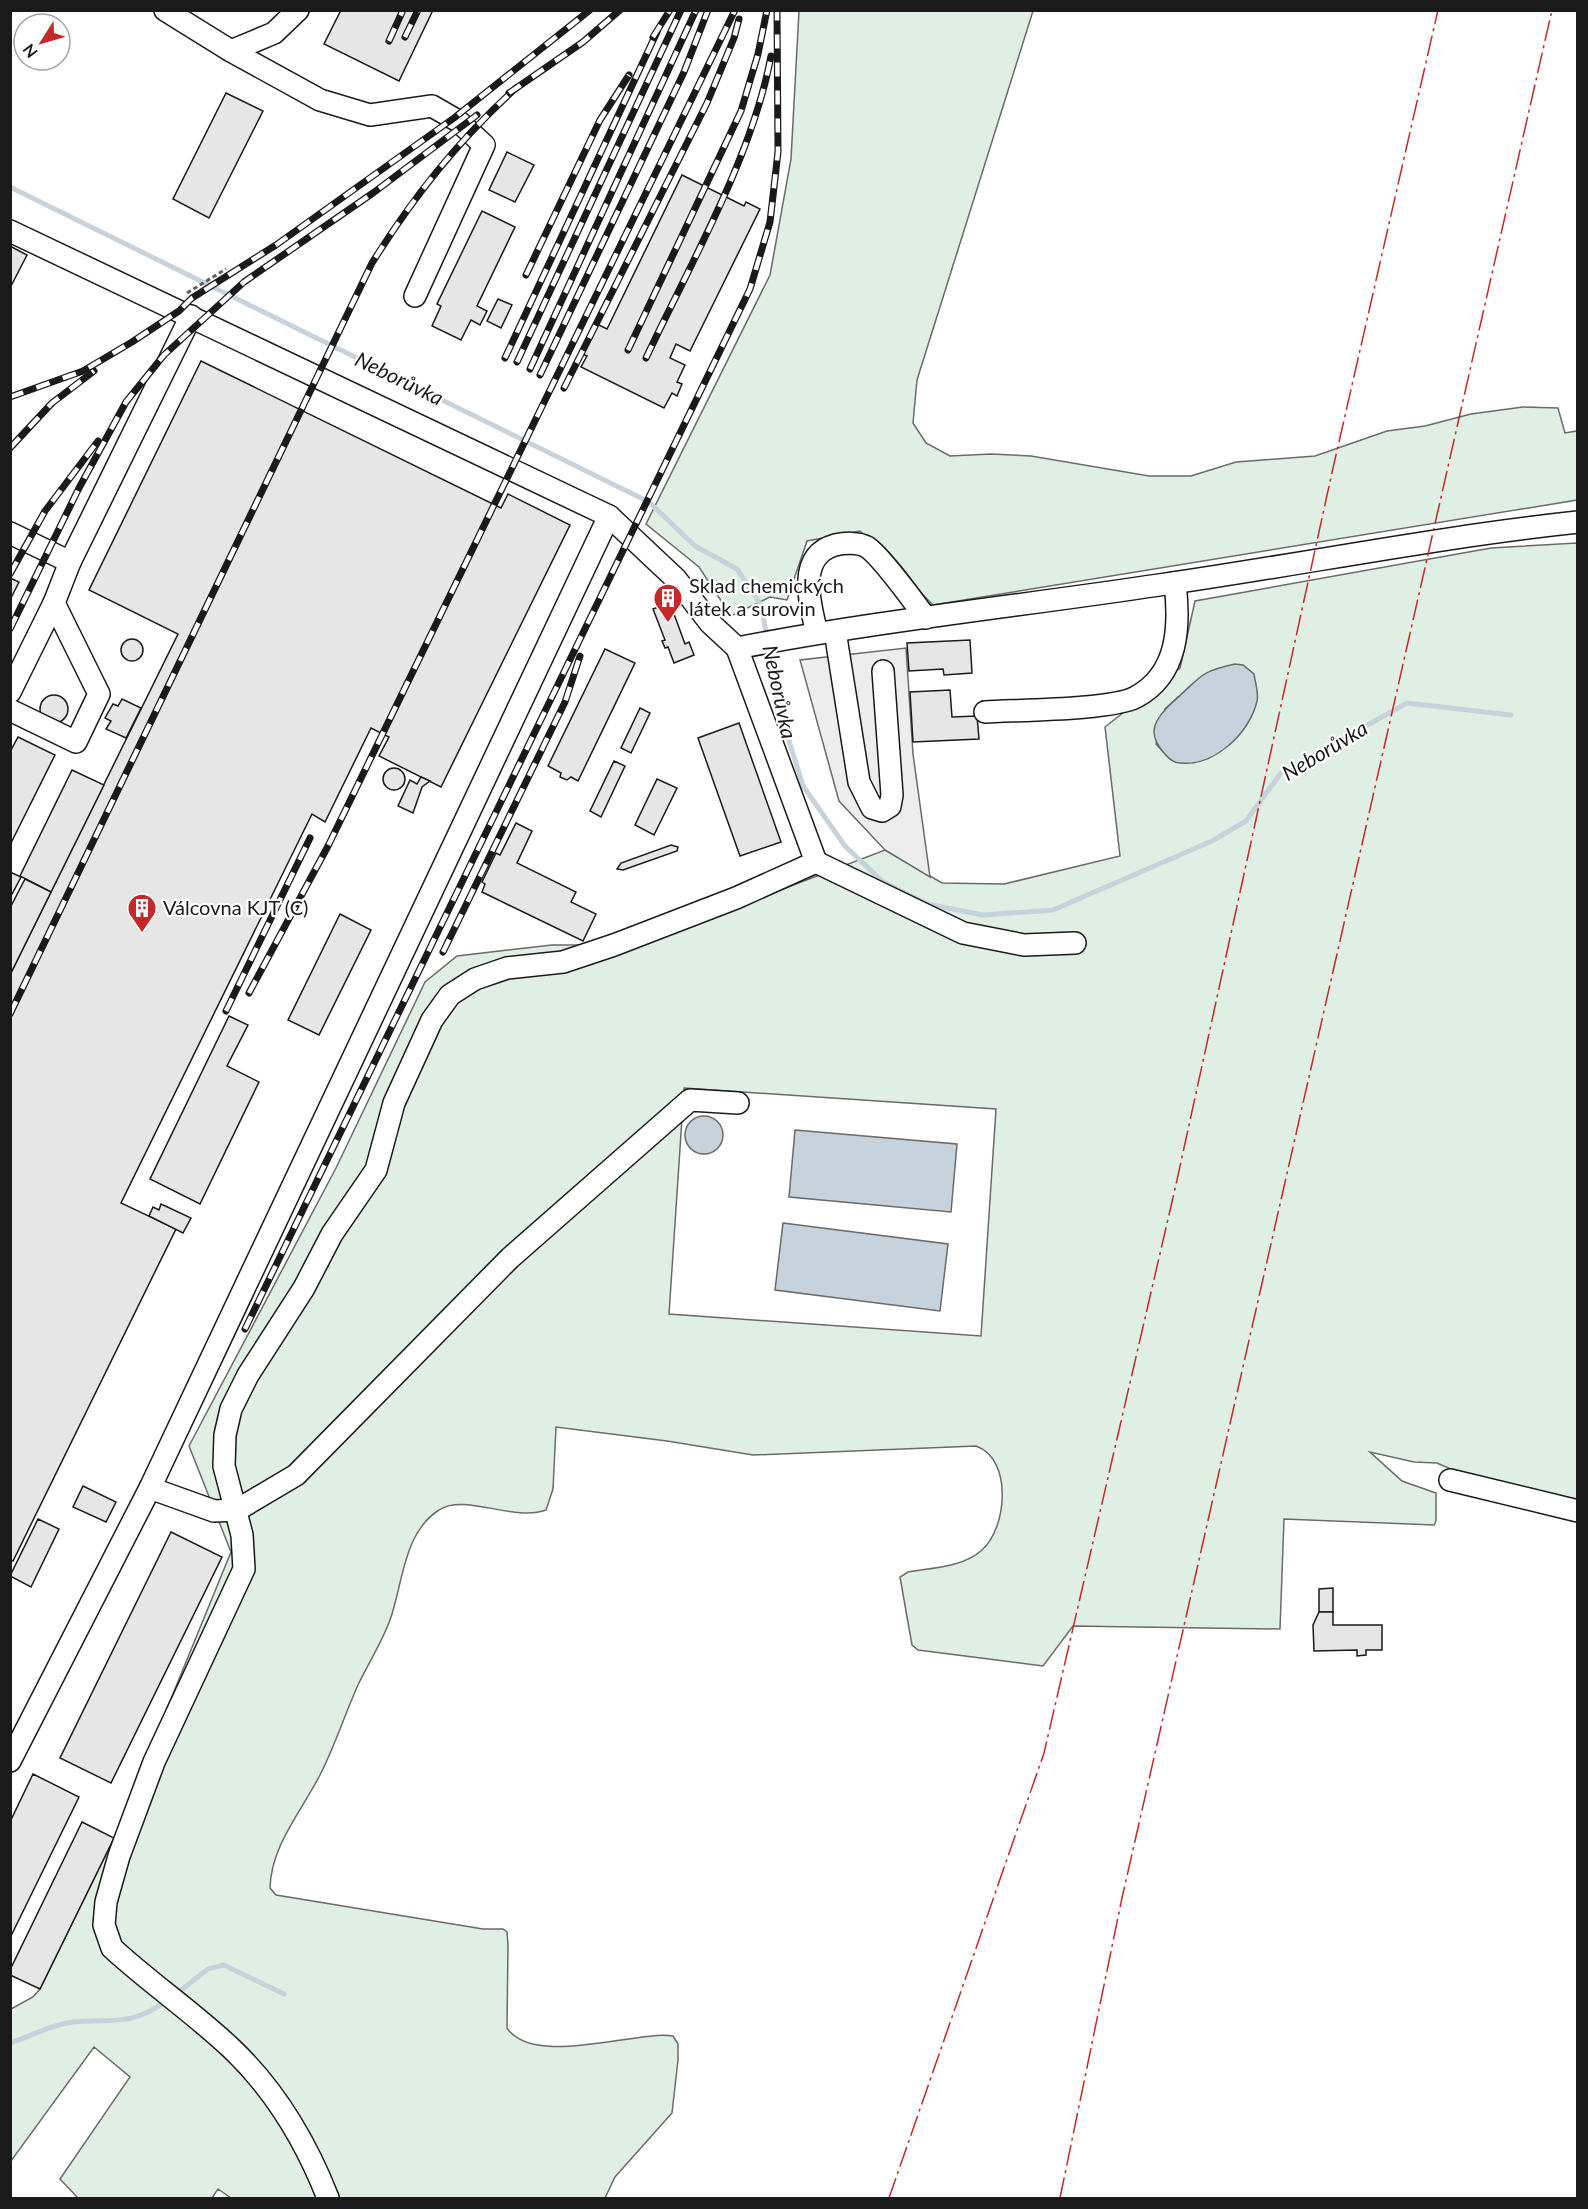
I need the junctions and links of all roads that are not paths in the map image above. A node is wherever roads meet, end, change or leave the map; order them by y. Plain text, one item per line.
1 (165, 10) edge
2 (298, 10) edge
3 (231, 51) junction
4 (10, 231) edge
5 (415, 296) dead end
6 (191, 316) junction
7 (609, 516) junction
8 (1578, 522) edge
9 (10, 533) edge
10 (70, 562) junction
11 (1175, 583) junction
12 (54, 603) junction
13 (926, 618) junction
14 (826, 632) junction
15 (742, 647) junction
16 (884, 671) dead end
17 (10, 692) edge
18 (10, 710) edge
19 (985, 712) dead end
20 (816, 862) junction
21 (1075, 943) dead end
22 (738, 1103) dead end
23 (1450, 1480) dead end
24 (150, 1488) junction
25 (237, 1510) junction
26 (1578, 1511) edge
27 (10, 1761) edge
28 (328, 2199) edge

1 - 3 street
2 - 3 street
3 - 5 street
4 - 6 street
6 - 7 street
6 - 10 street
7 - 15 street
7 - 24 street
8 - 11 street
9 - 10 street
10 - 12 street
11 - 13 street
11 - 19 street
12 - 17 street
12 - 18 street
13 - 14 street
13 - 14 street
14 - 15 street
14 - 16 street
15 - 20 street
20 - 21 street
20 - 25 street
22 - 25 street
23 - 26 street
24 - 25 street
24 - 27 street
25 - 28 street

